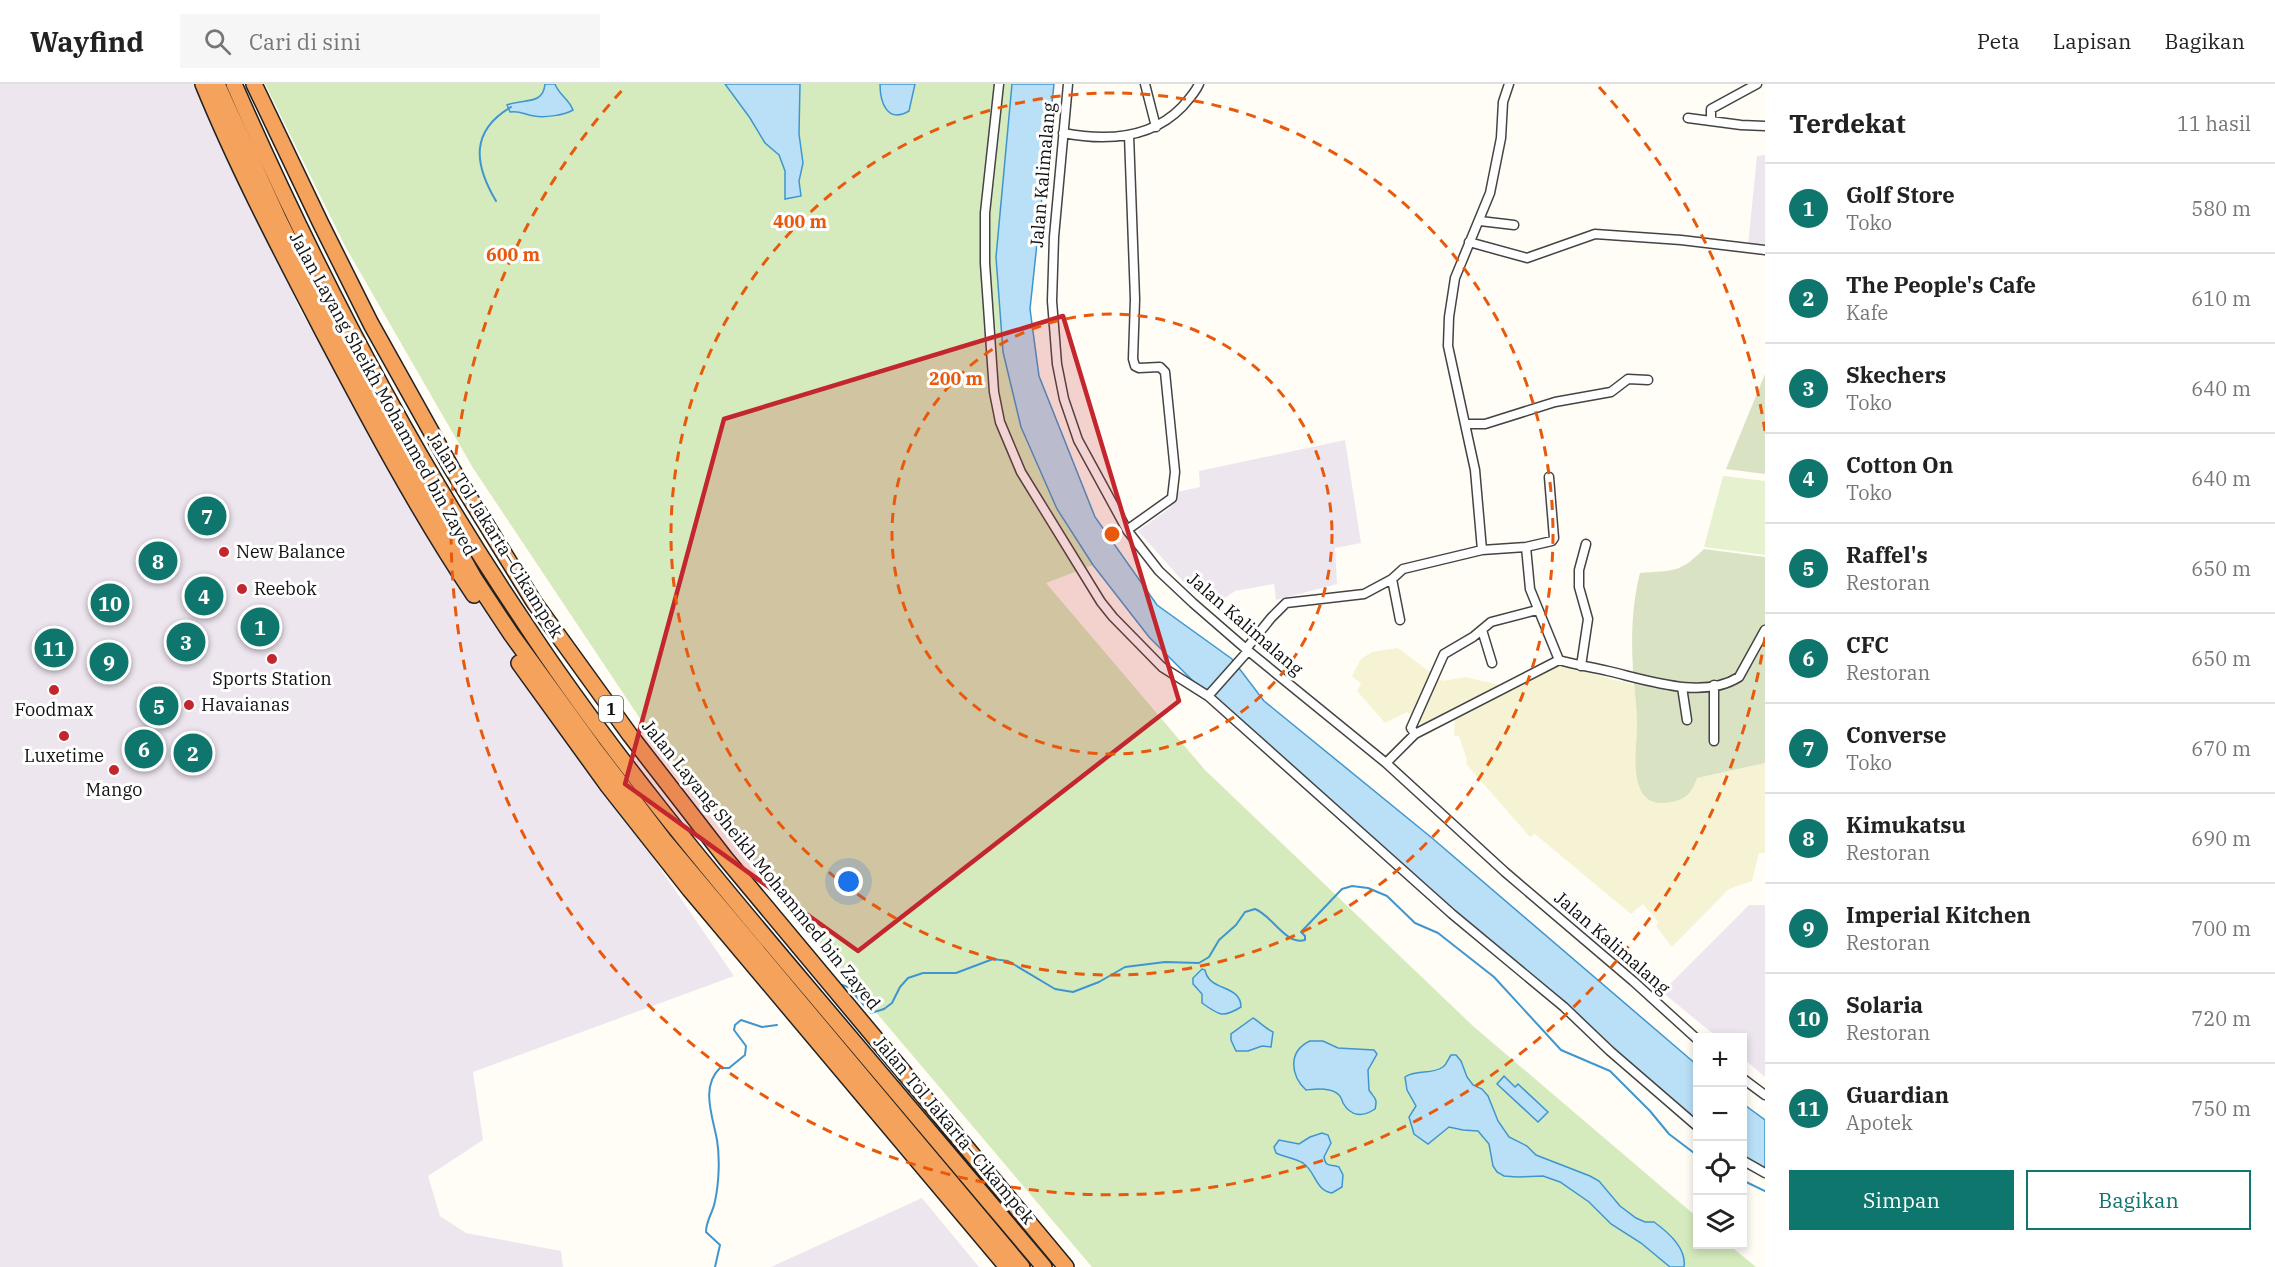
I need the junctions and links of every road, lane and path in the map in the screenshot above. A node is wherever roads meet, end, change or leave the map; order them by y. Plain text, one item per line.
1 (203, 84) edge
2 (217, 84) edge
3 (234, 84) edge
4 (255, 84) edge
5 (999, 84) edge
6 (1068, 84) edge
7 (1144, 84) edge
8 (1199, 84) edge
9 (1509, 84) edge
10 (1757, 84) edge
11 (1688, 118) dead end
12 (1711, 121) junction
13 (1765, 126) edge
14 (1156, 127) junction
15 (1063, 133) junction
16 (1129, 135) junction
17 (1480, 221) junction
18 (1514, 225) dead end
19 (1469, 242) junction
20 (1765, 250) edge
21 (1648, 380) dead end
22 (1466, 424) junction
23 (1549, 477) dead end
24 (1127, 530) junction
25 (1586, 544) dead end
26 (1526, 547) junction
27 (1482, 550) junction
28 (1392, 579) junction
29 (1537, 610) junction
30 (1401, 620) dead end
31 (1482, 630) junction
32 (1765, 630) edge
33 (1246, 652) junction
34 (1559, 660) junction
35 (1492, 663) dead end
36 (1581, 666) junction
37 (1714, 685) junction
38 (1682, 687) junction
39 (1210, 694) junction
40 (1687, 720) dead end
41 (1415, 734) junction
42 (1714, 741) dead end
43 (1386, 763) junction
44 (1693, 1035) edge
45 (1747, 1081) edge
46 (1765, 1095) edge
47 (1693, 1123) edge
48 (1747, 1163) edge
49 (1765, 1173) edge
50 (1007, 1267) edge
51 (1022, 1267) edge
52 (1044, 1267) edge
53 (1066, 1267) edge

1 - 50 highway, Jalan Layang Sheikh Mohammed bin Zayed
2 - 51 highway, Jalan Tol Jakarta–Cikampek / 1
3 - 52 highway, Jalan Tol Jakarta–Cikampek / 1
4 - 53 highway, Jalan Layang Sheikh Mohammed bin Zayed / 1
5 - 39 street
6 - 15 street, Jalan Kalimalang
7 - 14 street
8 - 14 street
9 - 17 street
10 - 12 street
11 - 12 street
12 - 13 street
14 - 16 street
15 - 16 street
15 - 24 street, Jalan Kalimalang
16 - 24 street
17 - 18 street
17 - 19 street
19 - 20 street
19 - 22 street
21 - 22 street
22 - 27 street
23 - 26 street
24 - 33 street, Jalan Kalimalang
25 - 36 street
26 - 27 street
26 - 29 street
27 - 28 street
28 - 30 street
28 - 33 street
29 - 31 street
29 - 34 street
31 - 35 street
31 - 41 street
32 - 37 street
33 - 39 street
33 - 43 street, Jalan Kalimalang
34 - 36 street
34 - 41 street
36 - 38 street
37 - 38 street
37 - 42 street
38 - 40 street
39 - 47 street
41 - 43 street
43 - 44 street, Jalan Kalimalang
45 - 46 street
48 - 49 street

